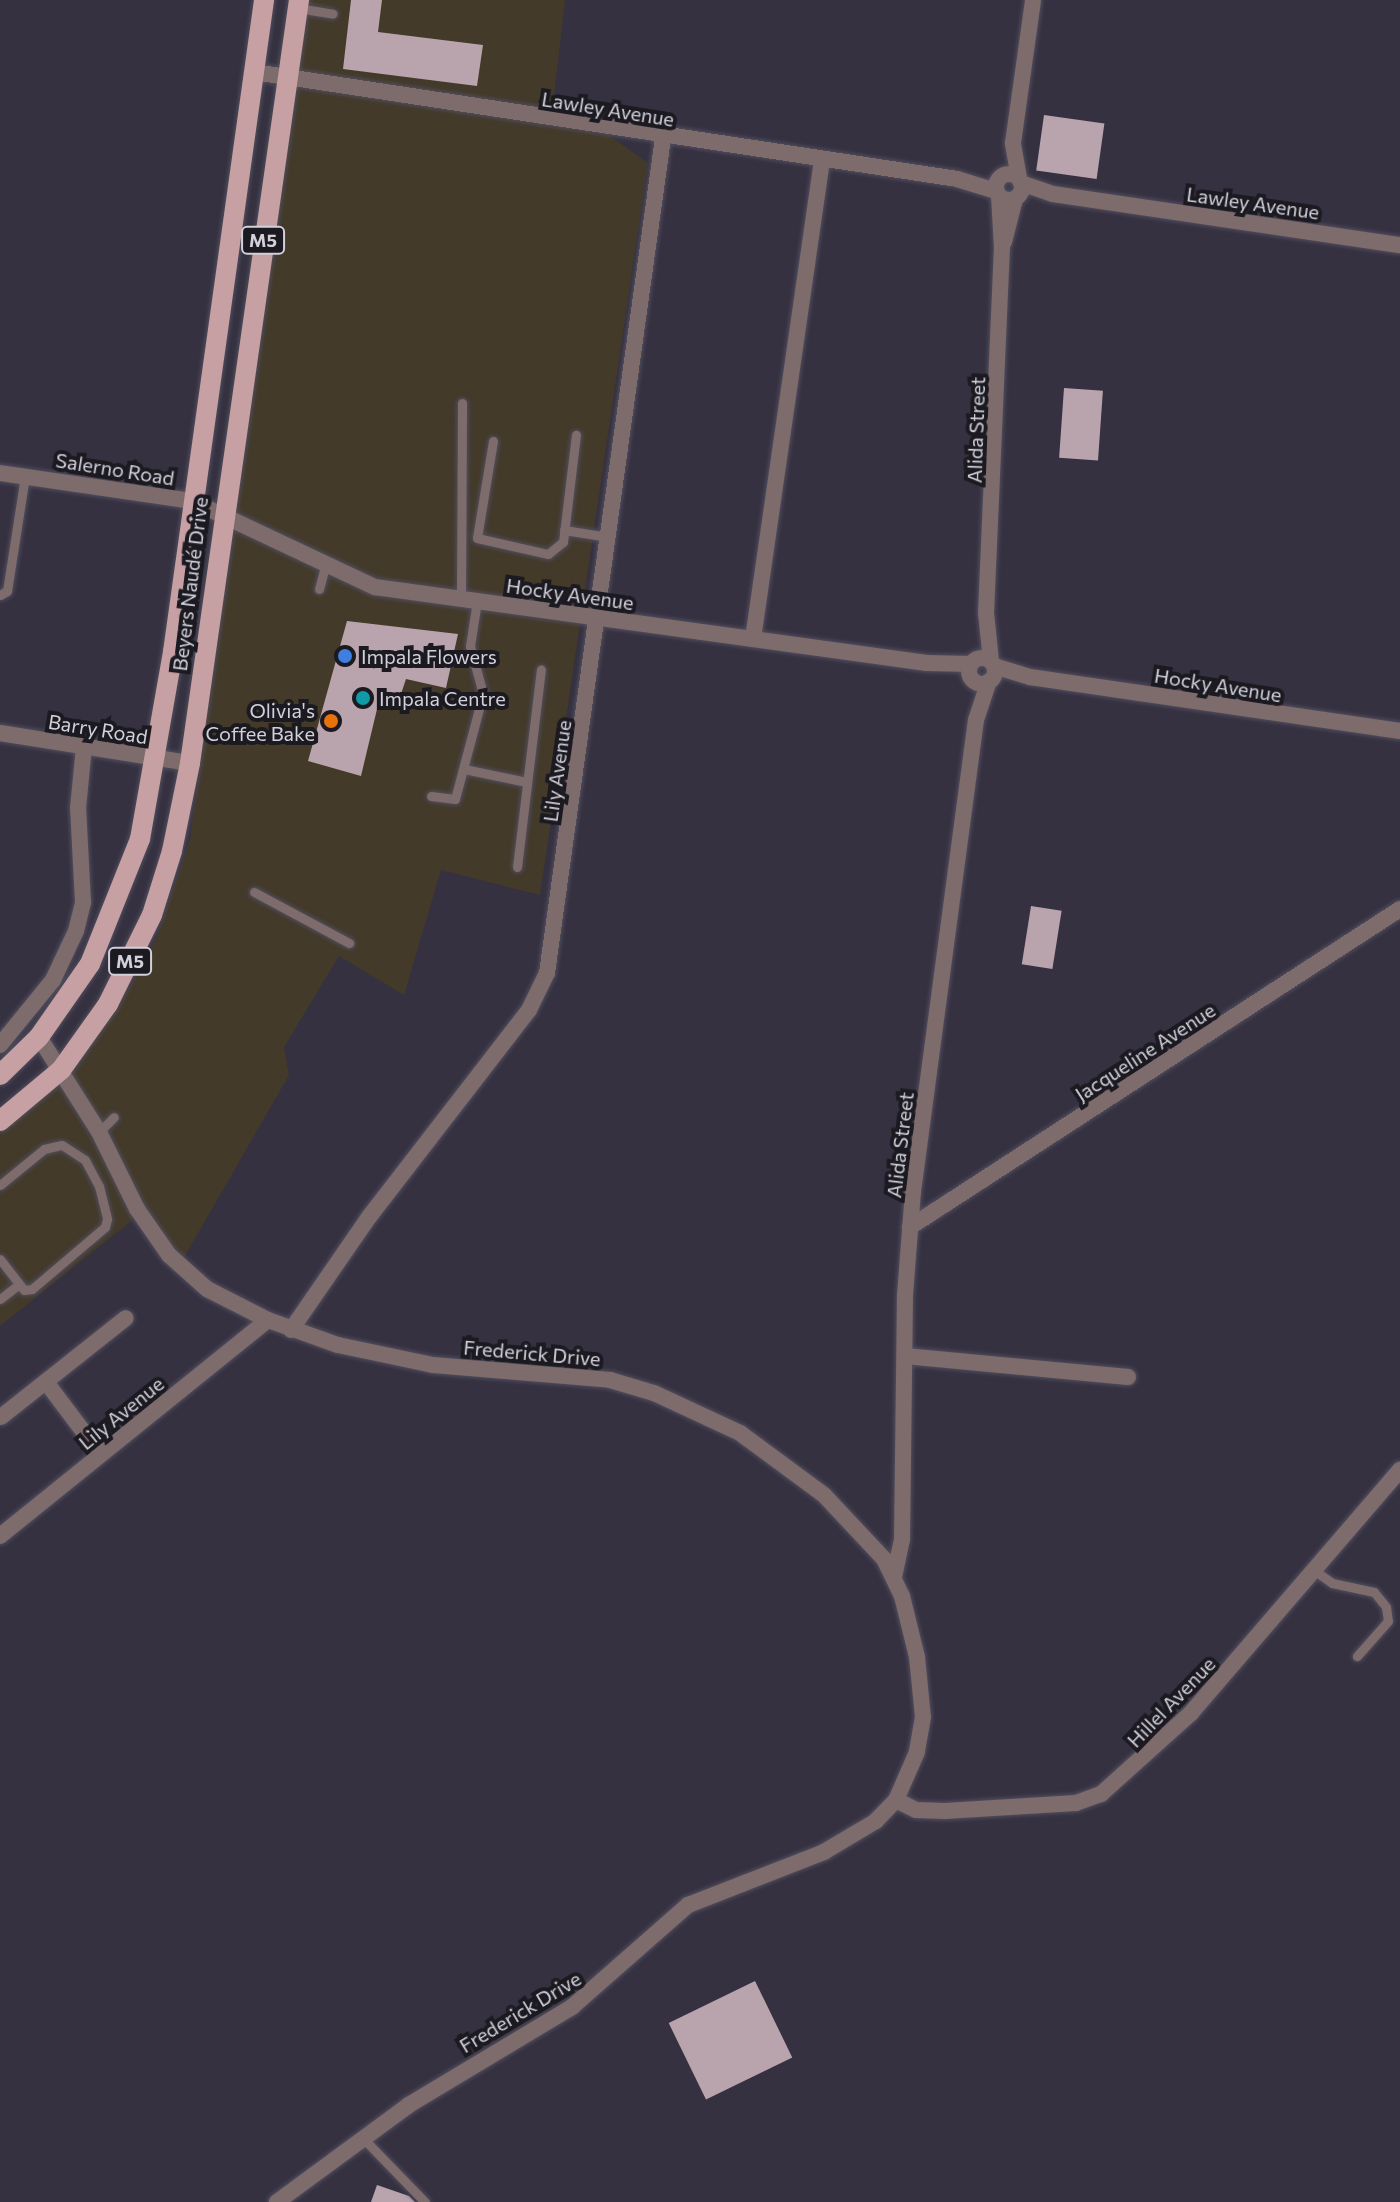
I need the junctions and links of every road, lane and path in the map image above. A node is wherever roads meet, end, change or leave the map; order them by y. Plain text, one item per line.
1 (264, 0) edge
2 (1033, 0) edge
3 (298, 4) edge
4 (333, 14) dead end
5 (254, 72) junction
6 (286, 77) junction
7 (663, 138) junction
8 (822, 160) junction
9 (1009, 187) junction
10 (1400, 245) edge
11 (462, 403) dead end
12 (576, 435) dead end
13 (493, 441) dead end
14 (0, 473) edge
15 (25, 476) junction
16 (192, 501) junction
17 (222, 514) junction
18 (564, 530) junction
19 (610, 538) junction
20 (325, 566) junction
21 (319, 589) dead end
22 (0, 595) edge
23 (469, 600) junction
24 (599, 618) junction
25 (753, 639) junction
26 (541, 669) dead end
27 (982, 671) junction
28 (1400, 731) edge
29 (0, 733) edge
30 (84, 747) junction
31 (156, 758) junction
32 (190, 763) junction
33 (464, 769) junction
34 (527, 782) junction
35 (431, 796) dead end
36 (517, 867) dead end
37 (254, 892) dead end
38 (1400, 909) edge
39 (349, 943) dead end
40 (39, 1037) junction
41 (0, 1045) edge
42 (61, 1070) junction
43 (0, 1075) edge
44 (114, 1117) dead end
45 (0, 1121) edge
46 (99, 1132) junction
47 (0, 1185) edge
48 (910, 1227) junction
49 (0, 1259) edge
50 (19, 1284) junction
51 (0, 1299) edge
52 (126, 1318) dead end
53 (268, 1320) junction
54 (291, 1330) junction
55 (905, 1356) junction
56 (1128, 1377) dead end
57 (46, 1382) junction
58 (1, 1417) edge
59 (101, 1455) junction
60 (1400, 1470) edge
61 (0, 1536) edge
62 (1315, 1571) junction
63 (894, 1577) junction
64 (1357, 1656) dead end
65 (896, 1800) junction
66 (361, 2136) junction
67 (277, 2202) edge
68 (425, 2202) edge

1 - 5 main road, Beyers Naudé Drive / M5
2 - 9 street, Alida Street
3 - 4 lane
3 - 6 main road, Beyers Naudé Drive / M5
5 - 6 street, Lawley Avenue
5 - 16 main road, Beyers Naudé Drive / M5
6 - 7 street, Lawley Avenue
6 - 17 main road, Beyers Naudé Drive / M5
7 - 8 street, Lawley Avenue
7 - 19 street, Lily Avenue
8 - 9 street, Lawley Avenue
8 - 25 street
9 - 10 street, Lawley Avenue
9 - 27 street, Alida Street
11 - 23 lane
12 - 18 lane
13 - 18 lane
14 - 15 street, Salerno Road
15 - 16 street, Salerno Road
15 - 22 lane
16 - 17 street, Salerno Road
16 - 31 main road, Beyers Naudé Drive / M5
17 - 20 street, Hocky Avenue
17 - 32 main road, Beyers Naudé Drive / M5
18 - 19 lane
19 - 24 street, Lily Avenue
20 - 21 lane
20 - 23 street, Hocky Avenue
23 - 24 street, Hocky Avenue
23 - 33 lane
24 - 25 street, Hocky Avenue
24 - 54 street, Lily Avenue
25 - 27 street, Hocky Avenue
26 - 34 lane
27 - 28 street, Hocky Avenue
27 - 48 street, Alida Street
29 - 30 street, Barry Road
30 - 31 street, Barry Road
30 - 41 street
31 - 32 street, Barry Road
31 - 40 main road, Beyers Naudé Drive / M5
32 - 42 main road, Beyers Naudé Drive / M5
33 - 34 lane
33 - 35 lane
34 - 36 lane
37 - 39 lane
38 - 48 street, Jacqueline Avenue
40 - 42 street, Frederick Drive
40 - 43 main road, Beyers Naudé Drive / M5
42 - 45 main road, Beyers Naudé Drive / M5
42 - 46 street, Frederick Drive
44 - 46 lane
46 - 53 street, Frederick Drive
47 - 50 lane
48 - 55 street, Alida Street
49 - 50 lane
50 - 51 lane
52 - 57 street
53 - 54 street, Frederick Drive
53 - 59 street, Lily Avenue
54 - 63 street, Frederick Drive
55 - 56 street
55 - 63 street, Alida Street
57 - 58 street
57 - 59 street
59 - 61 street, Lily Avenue
60 - 62 street, Hillel Avenue
62 - 64 lane
62 - 65 street, Hillel Avenue
63 - 65 street, Frederick Drive
65 - 66 street, Frederick Drive
66 - 67 street, Frederick Drive
66 - 68 lane

